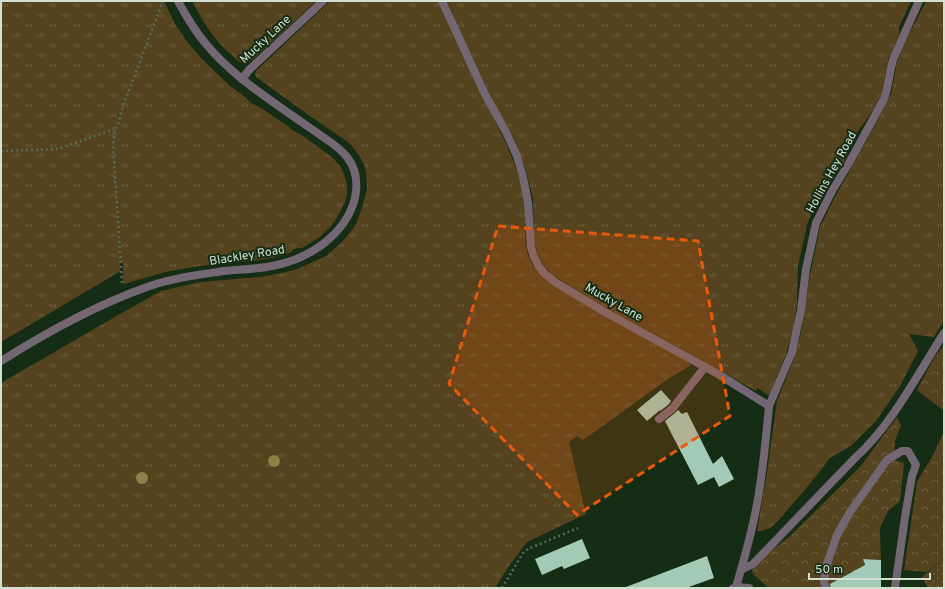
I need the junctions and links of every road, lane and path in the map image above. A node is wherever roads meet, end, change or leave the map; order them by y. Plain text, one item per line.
1 (163, 1) edge
2 (178, 1) edge
3 (323, 1) edge
4 (442, 1) edge
5 (919, 1) edge
6 (242, 79) junction
7 (115, 129) junction
8 (1, 151) edge
9 (121, 273) dead end
10 (944, 333) edge
11 (1, 360) edge
12 (705, 367) junction
13 (769, 406) junction
14 (659, 419) dead end
15 (578, 528) dead end
16 (741, 570) junction
17 (502, 588) edge
18 (735, 588) edge
19 (749, 588) edge
20 (826, 588) edge
21 (895, 588) edge

1 - 7 path
2 - 6 street, Blackley Road
3 - 6 street, Mucky Lane
4 - 12 street, Mucky Lane
5 - 13 street, Hollins Hey Road
6 - 11 street, Blackley Road
7 - 8 path
7 - 9 path
10 - 16 street
12 - 13 street, Mucky Lane
12 - 14 street
13 - 16 street
15 - 17 path
16 - 18 street
18 - 19 street
20 - 21 street

